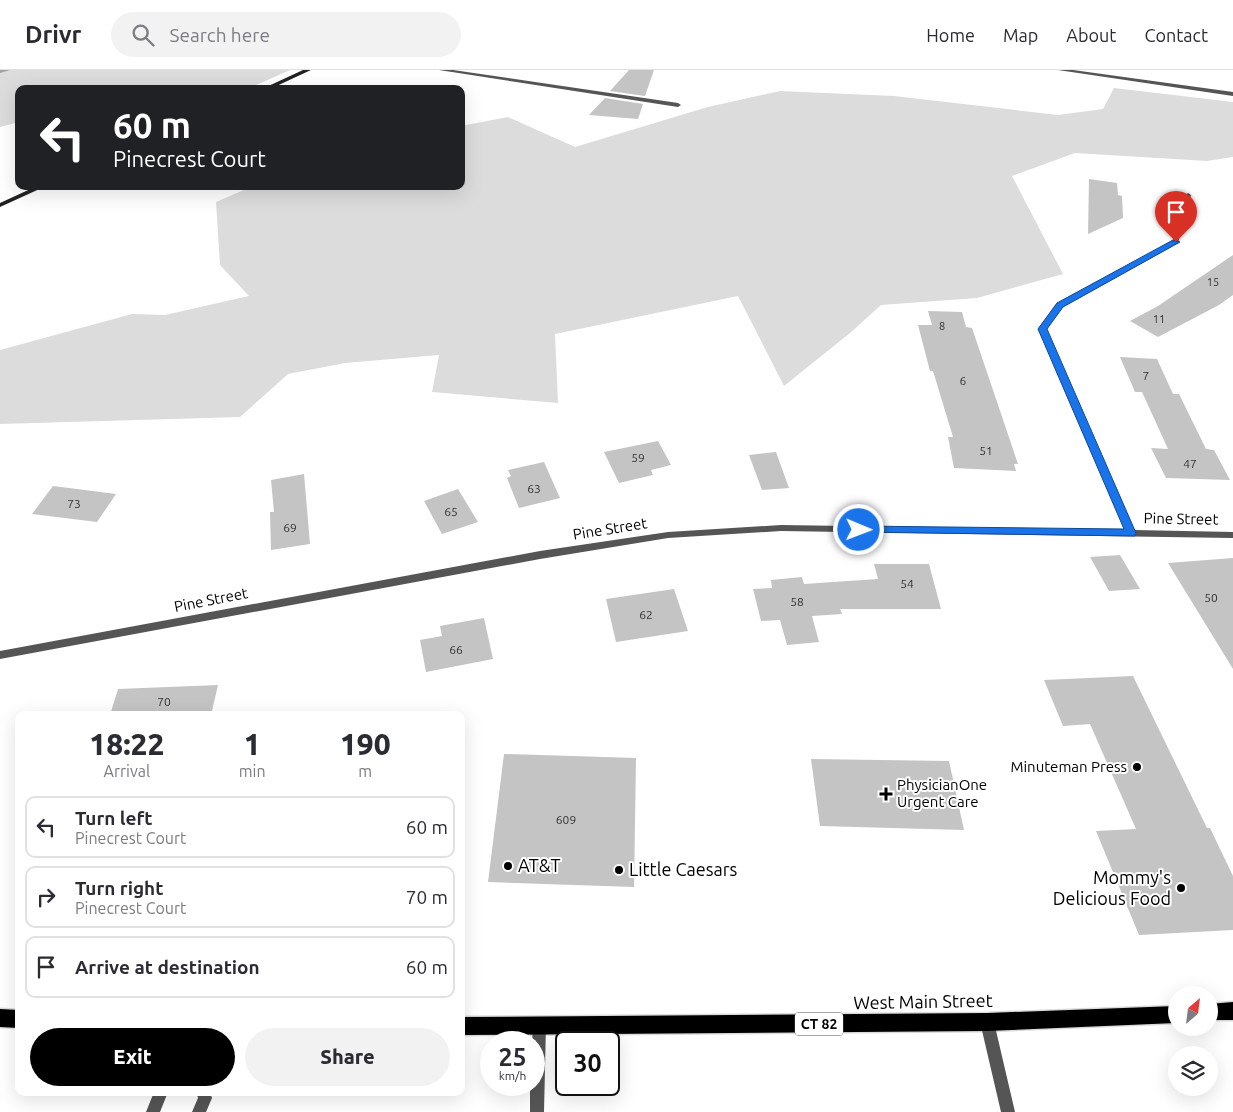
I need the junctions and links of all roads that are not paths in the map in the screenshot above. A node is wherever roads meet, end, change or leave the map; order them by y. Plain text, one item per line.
1 (308, 70) edge
2 (442, 70) edge
3 (1061, 70) edge
4 (275, 85) edge
5 (1233, 94) edge
6 (678, 105) dead end
7 (34, 190) edge
8 (1188, 195) dead end
9 (0, 205) edge
10 (1131, 533) junction
11 (1233, 535) edge
12 (0, 655) edge
13 (1233, 1011) edge
14 (1218, 1012) edge
15 (1168, 1014) edge
16 (0, 1018) edge
17 (15, 1019) edge
18 (987, 1022) junction
19 (539, 1025) junction
20 (465, 1026) edge
21 (160, 1096) edge
22 (204, 1096) edge
23 (153, 1112) edge
24 (199, 1112) edge
25 (537, 1112) edge
26 (1008, 1112) edge

1 - 4 main road
2 - 6 street
3 - 5 street
7 - 9 main road
8 - 10 street
10 - 11 street, Pine Street
10 - 12 street, Pine Street
13 - 14 main road
15 - 18 main road, West Main Street / CT 82
16 - 17 main road
18 - 19 main road, West Main Street / CT 82
18 - 26 street
19 - 20 main road, West Main Street / CT 82
19 - 25 street
21 - 23 street
22 - 24 street

